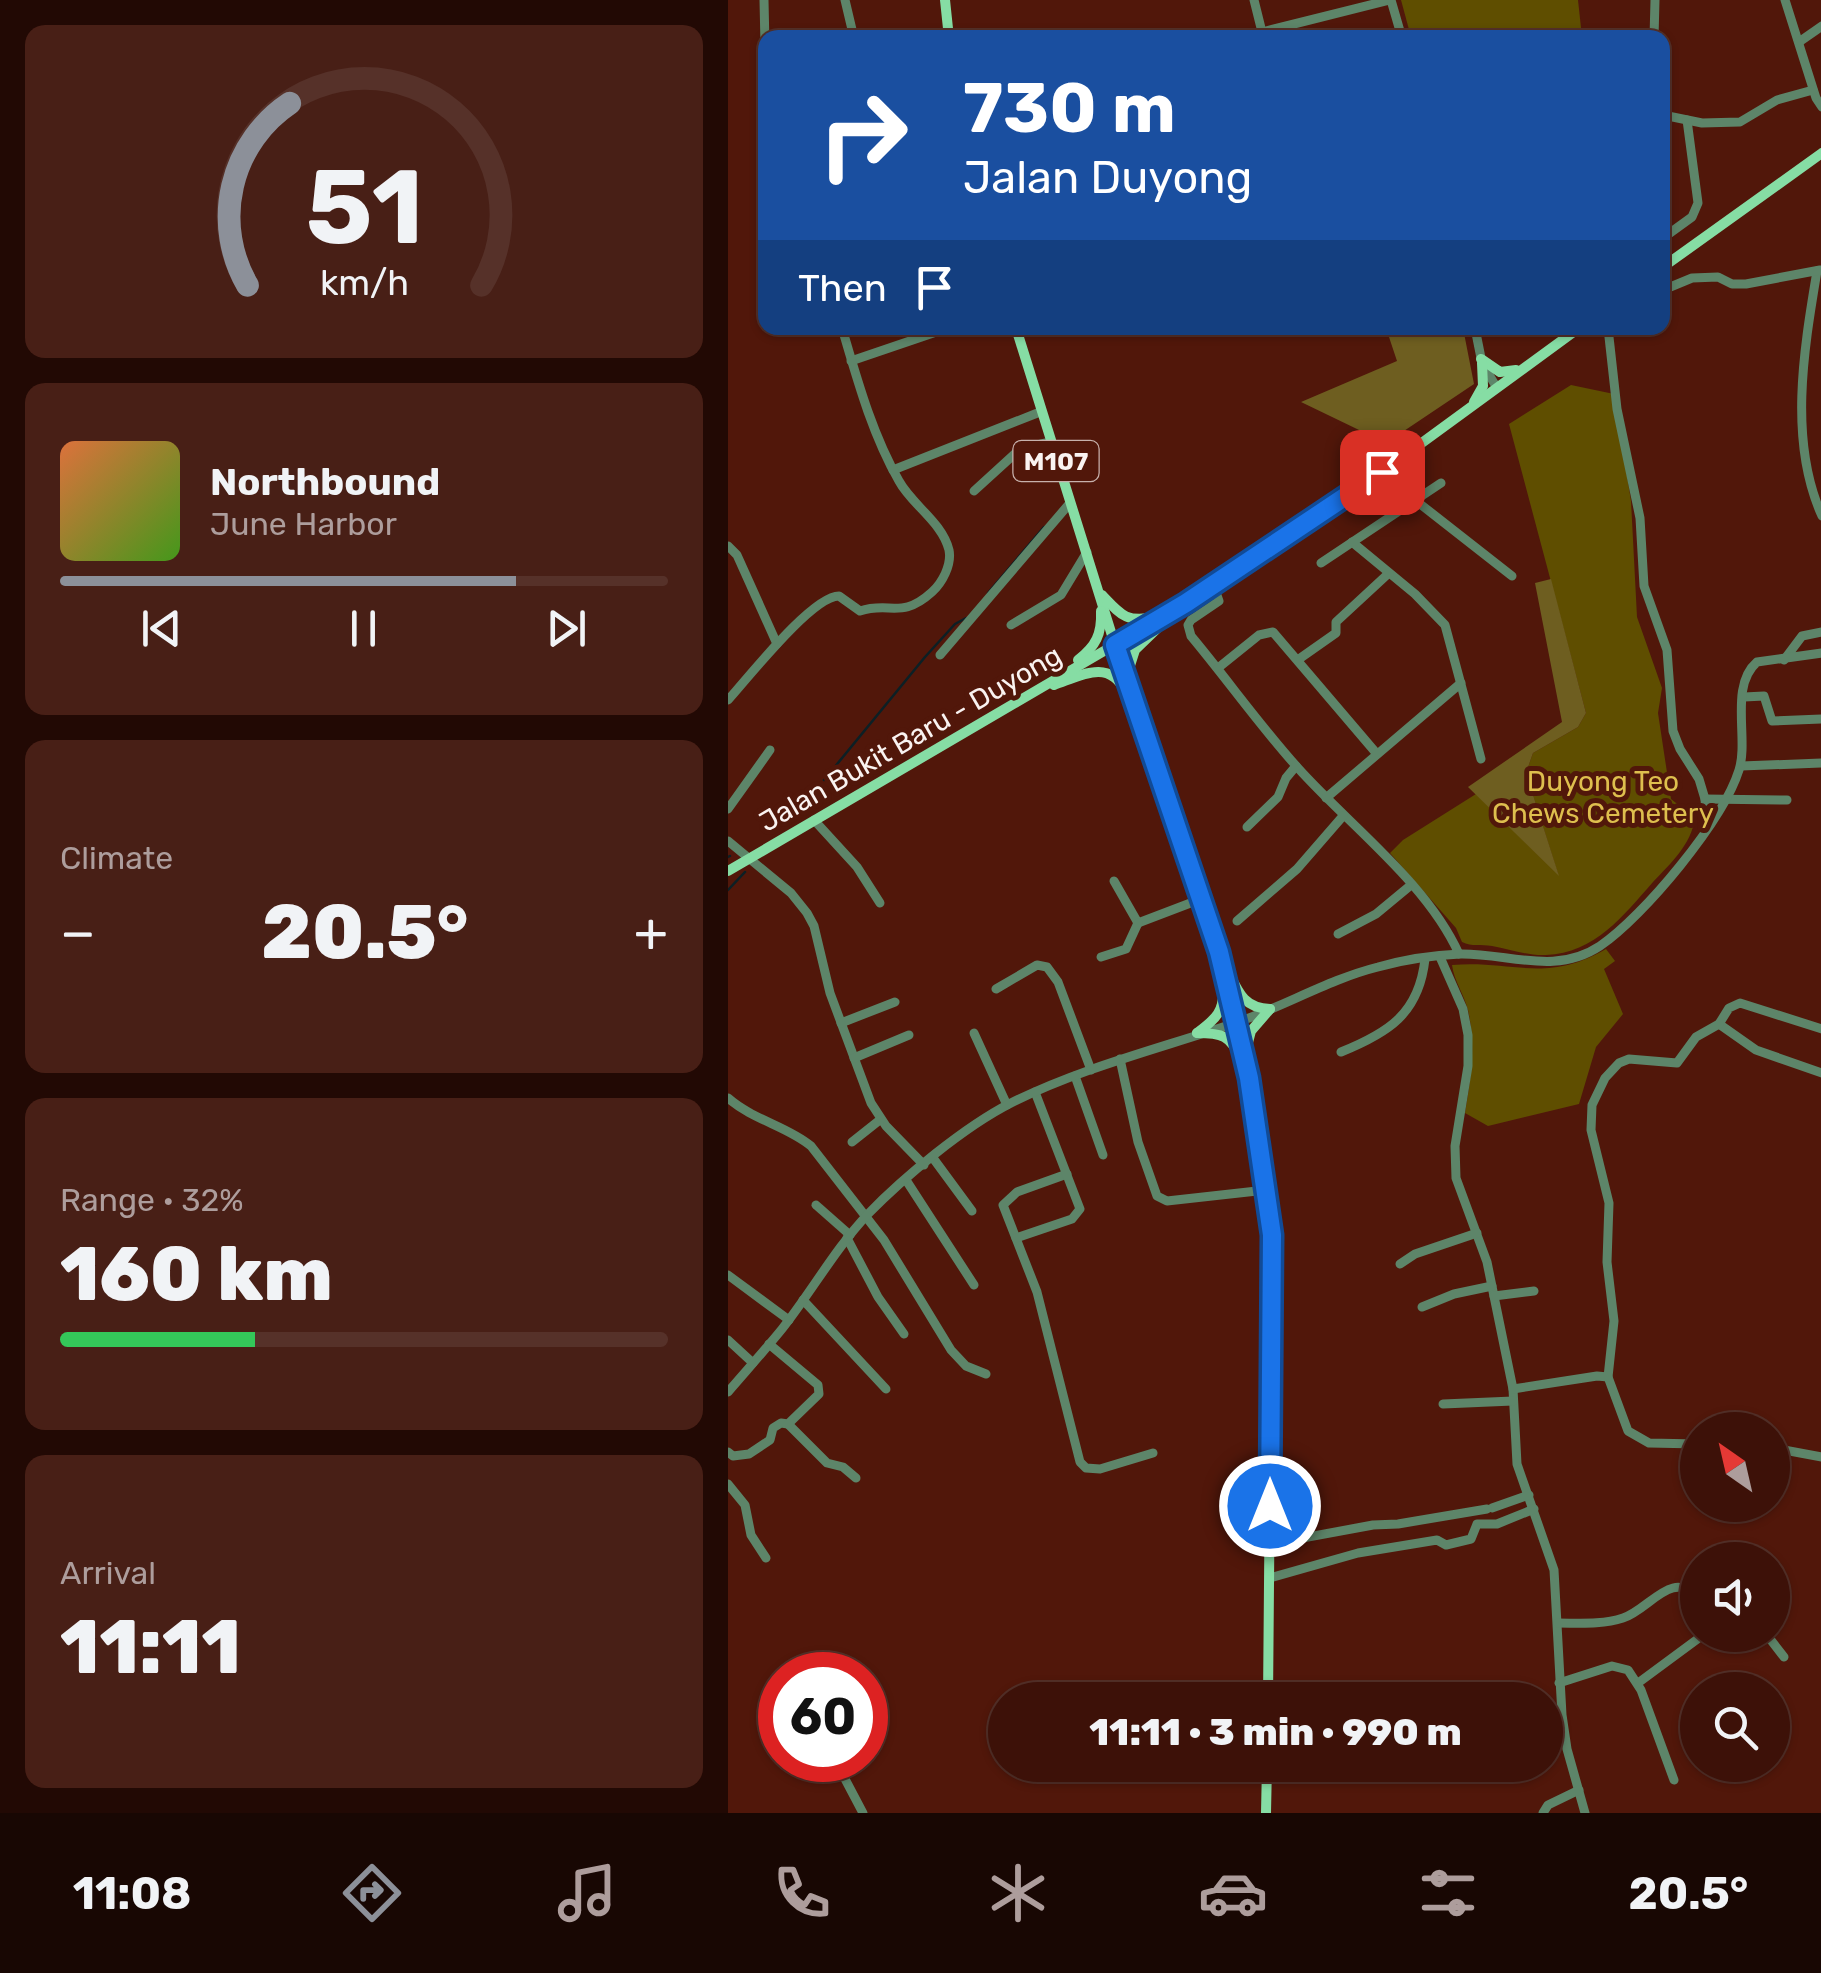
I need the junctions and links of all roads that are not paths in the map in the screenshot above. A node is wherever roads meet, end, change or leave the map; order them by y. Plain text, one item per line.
1 (764, 0) edge
2 (846, 0) edge
3 (945, 0) edge
4 (1254, 0) edge
5 (1391, 0) edge
6 (1655, 0) edge
7 (1786, 0) edge
8 (1822, 26) edge
9 (765, 30) edge
10 (852, 30) edge
11 (948, 30) edge
12 (1261, 30) edge
13 (1280, 30) edge
14 (1400, 30) edge
15 (1654, 30) edge
16 (1799, 42) junction
17 (1813, 90) junction
18 (1822, 107) edge
19 (1670, 116) edge
20 (1687, 120) junction
21 (1822, 154) edge
22 (1670, 233) edge
23 (1670, 262) edge
24 (1820, 270) edge
25 (1670, 287) edge
26 (1816, 309) edge
27 (844, 335) edge
28 (919, 335) edge
29 (1018, 335) edge
30 (1476, 335) edge
31 (1569, 335) edge
32 (1609, 335) edge
33 (852, 361) junction
34 (1482, 361) junction
35 (1530, 363) junction
36 (1496, 388) junction
37 (1471, 407) junction
38 (1040, 412) junction
39 (1050, 442) junction
40 (893, 470) junction
41 (1382, 472) junction
42 (1441, 482) dead end
43 (974, 490) dead end
44 (1412, 502) junction
45 (1070, 503) junction
46 (1822, 516) edge
47 (1352, 542) junction
48 (728, 546) edge
49 (1086, 552) junction
50 (1321, 563) dead end
51 (1389, 573) junction
52 (1512, 576) dead end
53 (1212, 584) junction
54 (1100, 593) junction
55 (1186, 603) junction
56 (1166, 615) junction
57 (1011, 624) dead end
58 (1822, 632) edge
59 (777, 644) junction
60 (1115, 645) junction
61 (1822, 653) edge
62 (940, 655) dead end
63 (1298, 659) junction
64 (1784, 660) junction
65 (1218, 668) junction
66 (1126, 678) junction
67 (1461, 683) junction
68 (1028, 694) junction
69 (1744, 697) junction
70 (728, 700) edge
71 (1139, 718) junction
72 (1822, 720) edge
73 (770, 750) dead end
74 (1377, 754) junction
75 (1481, 759) dead end
76 (1822, 763) edge
77 (1296, 766) junction
78 (1741, 766) junction
79 (1326, 798) junction
80 (1728, 798) junction
81 (1705, 799) junction
82 (1786, 800) dead end
83 (728, 809) edge
84 (1344, 816) junction
85 (814, 820) junction
86 (1248, 827) dead end
87 (1707, 827) junction
88 (728, 841) edge
89 (748, 858) junction
90 (728, 871) edge
91 (1114, 881) dead end
92 (1412, 885) junction
93 (1201, 898) junction
94 (880, 903) dead end
95 (1238, 921) dead end
96 (1138, 923) junction
97 (1338, 934) dead end
98 (1219, 952) junction
99 (1459, 954) junction
100 (1101, 957) dead end
101 (1440, 957) junction
102 (1424, 959) junction
103 (996, 989) dead end
104 (895, 1002) dead end
105 (1270, 1009) junction
106 (1238, 1022) junction
107 (840, 1023) junction
108 (1719, 1024) junction
109 (1822, 1028) edge
110 (974, 1033) dead end
111 (1198, 1034) junction
112 (909, 1035) dead end
113 (1342, 1052) dead end
114 (854, 1058) junction
115 (1120, 1059) junction
116 (1245, 1059) junction
117 (1092, 1070) junction
118 (1822, 1073) edge
119 (1075, 1076) junction
120 (1249, 1078) junction
121 (1035, 1092) junction
122 (728, 1098) edge
123 (1007, 1105) junction
124 (881, 1120) junction
125 (852, 1142) dead end
126 (1103, 1155) dead end
127 (934, 1158) junction
128 (924, 1166) junction
129 (1067, 1174) junction
130 (906, 1180) junction
131 (1266, 1190) junction
132 (816, 1205) dead end
133 (972, 1211) dead end
134 (867, 1215) junction
135 (1477, 1233) junction
136 (848, 1236) junction
137 (1016, 1238) junction
138 (1400, 1264) dead end
139 (728, 1276) edge
140 (974, 1285) dead end
141 (1493, 1291) junction
142 (1534, 1292) dead end
143 (803, 1300) junction
144 (1422, 1308) dead end
145 (789, 1320) junction
146 (904, 1334) dead end
147 (728, 1340) edge
148 (769, 1344) junction
149 (753, 1363) junction
150 (986, 1374) dead end
151 (1608, 1377) junction
152 (886, 1389) dead end
153 (728, 1392) edge
154 (1513, 1395) junction
155 (1442, 1404) dead end
156 (788, 1424) junction
157 (1680, 1444) edge
158 (1790, 1451) edge
159 (728, 1452) edge
160 (1154, 1453) dead end
161 (1822, 1457) edge
162 (856, 1478) dead end
163 (728, 1484) edge
164 (1529, 1495) junction
165 (1534, 1509) junction
166 (1270, 1544) junction
167 (766, 1558) dead end
168 (1270, 1578) junction
169 (1680, 1586) edge
170 (1558, 1623) junction
171 (1681, 1652) edge
172 (1780, 1652) edge
173 (1784, 1657) dead end
174 (1268, 1682) edge
175 (1559, 1682) joint
176 (1638, 1683) junction
177 (1563, 1716) edge
178 (1674, 1780) dead end
179 (847, 1782) edge
180 (1266, 1782) edge
181 (1579, 1790) junction
182 (863, 1813) edge
183 (1266, 1813) edge
184 (1544, 1813) edge
185 (1585, 1813) edge

1 - 9 street
2 - 10 street
3 - 11 main road
4 - 12 street
5 - 13 street
5 - 14 street
6 - 15 street
7 - 16 street
8 - 16 street
16 - 17 street
17 - 18 street
17 - 20 street
19 - 20 street
20 - 22 street
21 - 23 main road
24 - 25 street
24 - 26 street
26 - 46 street
27 - 33 street
28 - 33 street
29 - 38 main road, M107
30 - 34 street
31 - 35 main road
32 - 81 street
33 - 40 street
34 - 35 main road
34 - 36 street
34 - 37 main road
35 - 36 main road
36 - 37 main road
37 - 41 main road
38 - 39 main road, M107
38 - 40 street
39 - 43 street
39 - 45 main road, M107
40 - 59 street
41 - 44 street
41 - 53 main road
42 - 44 street
44 - 47 street
44 - 52 street
45 - 49 main road, M107
45 - 62 street
47 - 50 street
47 - 51 street
48 - 59 street
49 - 54 main road, M107
49 - 57 street
51 - 63 street
51 - 67 street
53 - 55 main road
53 - 65 street
54 - 56 main road
54 - 60 main road, M107
54 - 68 main road
55 - 56 main road, Jalan Bukit Baru - Duyong
55 - 66 main road
56 - 60 main road, Jalan Bukit Baru - Duyong
58 - 64 street
59 - 70 street
60 - 66 main road, M107
60 - 68 main road, Jalan Bukit Baru - Duyong
61 - 64 street
63 - 65 street
63 - 74 street
64 - 69 street
65 - 77 street
66 - 71 main road, M107
67 - 74 street
67 - 75 street
68 - 71 main road
68 - 85 main road, Jalan Bukit Baru - Duyong
69 - 72 street
69 - 78 street
71 - 93 main road, M107
73 - 83 street
74 - 79 street
76 - 78 street
77 - 79 street
77 - 86 street
78 - 80 street
79 - 84 street
80 - 81 street
80 - 82 street
80 - 87 street
81 - 87 street
84 - 92 street
84 - 95 street
85 - 89 main road, Jalan Bukit Baru - Duyong
85 - 94 street
87 - 99 street
88 - 89 street
89 - 90 main road, Jalan Bukit Baru - Duyong
89 - 107 street
91 - 96 street
92 - 97 street
92 - 99 street
93 - 96 street
93 - 98 main road, M107
96 - 100 street
98 - 105 main road
98 - 106 main road, M107
98 - 111 main road
99 - 101 street
101 - 102 street
101 - 135 street
102 - 105 street
102 - 113 street
103 - 117 street
104 - 107 street
105 - 106 street
105 - 116 main road
106 - 111 street
106 - 116 main road, M107
107 - 114 street
108 - 109 street
108 - 118 street
108 - 151 street
110 - 123 street
111 - 115 street
111 - 120 main road
112 - 114 street
114 - 124 street
115 - 117 street
115 - 131 street
116 - 120 main road, M107
117 - 119 street
119 - 121 street
119 - 126 street
120 - 131 main road, M107
121 - 123 street
121 - 129 street
122 - 134 street
123 - 127 street
124 - 125 street
124 - 128 street
127 - 128 street
127 - 133 street
128 - 130 street
129 - 137 street
129 - 137 street
130 - 134 street
130 - 140 street
131 - 166 main road, M107
132 - 136 street
134 - 136 street
134 - 150 street
135 - 138 street
135 - 141 street
136 - 143 street
136 - 146 street
137 - 160 street
139 - 145 street
141 - 142 street
141 - 144 street
141 - 154 street
143 - 145 street
143 - 152 street
145 - 148 street
147 - 149 street
148 - 149 street
148 - 156 street
149 - 153 street
151 - 154 street
151 - 157 street
154 - 155 street
154 - 164 street
156 - 159 street
156 - 162 street
158 - 161 street
163 - 167 street
164 - 165 street
164 - 166 street
165 - 168 street
165 - 170 street
166 - 168 main road, M107
168 - 174 main road, M107
169 - 170 street
170 - 175 street
171 - 176 street
172 - 173 street
175 - 176 street
176 - 178 street
177 - 181 street
179 - 182 street
180 - 183 main road
181 - 184 street
181 - 185 street

